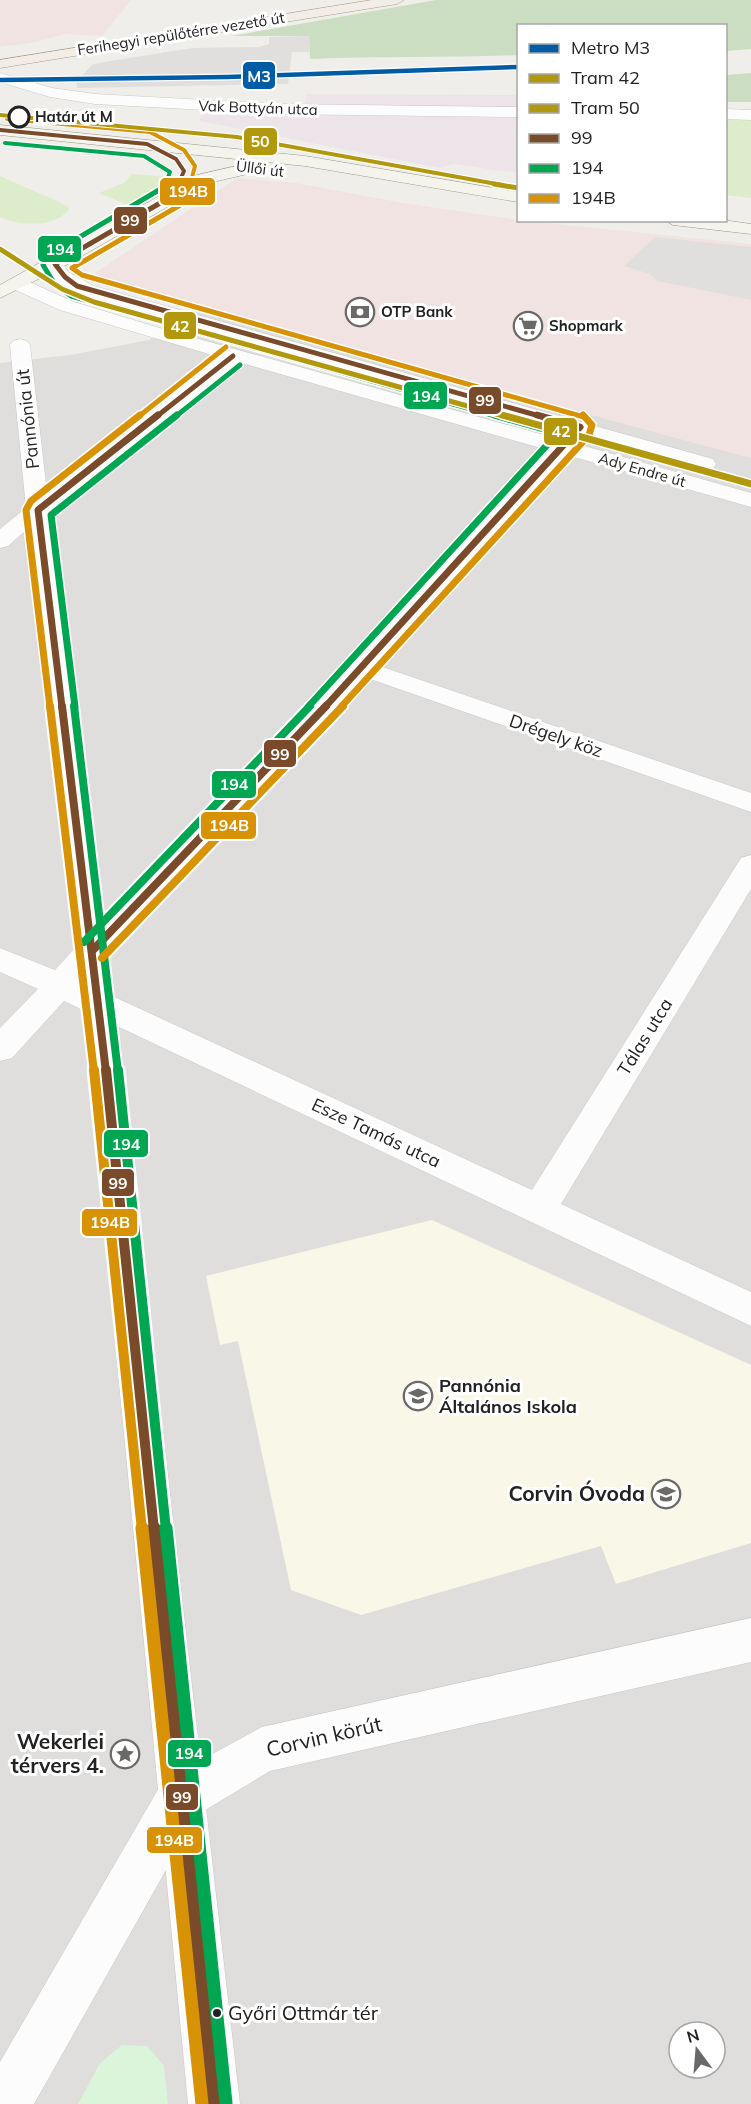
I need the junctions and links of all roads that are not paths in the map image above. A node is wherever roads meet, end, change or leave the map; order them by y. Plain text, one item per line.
1 (395, 0) edge
2 (4, 54) edge
3 (0, 64) edge
4 (0, 71) edge
5 (0, 76) edge
6 (517, 112) edge
7 (727, 114) edge
8 (751, 115) edge
9 (0, 130) edge
10 (0, 142) edge
11 (147, 144) junction
12 (177, 159) junction
13 (250, 168) junction
14 (174, 195) junction
15 (517, 197) edge
16 (517, 206) edge
17 (690, 222) edge
18 (751, 229) edge
19 (55, 264) junction
20 (0, 275) edge
21 (18, 284) junction
22 (0, 292) edge
23 (20, 345) dead end
24 (233, 356) junction
25 (580, 427) junction
26 (561, 446) junction
27 (728, 471) dead end
28 (751, 500) edge
29 (38, 510) junction
30 (0, 541) edge
31 (362, 668) junction
32 (751, 803) edge
33 (751, 865) edge
34 (93, 950) junction
35 (0, 959) edge
36 (59, 986) junction
37 (99, 1003) junction
38 (0, 1049) edge
39 (539, 1209) junction
40 (751, 1310) edge
41 (751, 1640) edge
42 (180, 1798) junction
43 (5, 2104) edge
44 (214, 2104) edge

1 - 2 main road
1 - 3 main road, Ferihegyi repülőtérre vezető út
1 - 4 main road
5 - 6 street, Vak Bottyán utca
7 - 8 street
9 - 11 main road, Üllői út
10 - 12 main road, Üllői út
11 - 12 main road
11 - 15 main road, Üllői út
12 - 13 main road, Üllői út
12 - 14 main road
13 - 14 main road
13 - 16 main road, Üllői út
14 - 19 main road
17 - 18 main road
19 - 21 main road
19 - 25 street, Ady Endre út
20 - 21 main road
21 - 22 main road
21 - 24 street, Ady Endre út
23 - 29 street, Pannónia út
24 - 26 street, Ady Endre út
24 - 29 street
25 - 26 street
25 - 27 street, Ady Endre út
26 - 28 street, Ady Endre út
26 - 31 street
29 - 30 street
29 - 34 street, Pannónia út
31 - 32 street, Drégely köz
31 - 34 street
33 - 39 street, Tálas utca
34 - 36 street
34 - 37 street, Pannónia út
35 - 36 street, Esze Tamás utca
36 - 37 street, Esze Tamás utca
36 - 38 street
37 - 39 street, Esze Tamás utca
37 - 42 street, Pannónia út
39 - 40 street, Esze Tamás utca
41 - 42 street, Corvin körút
42 - 43 street, Corvin körút
42 - 44 street, Pannónia út

